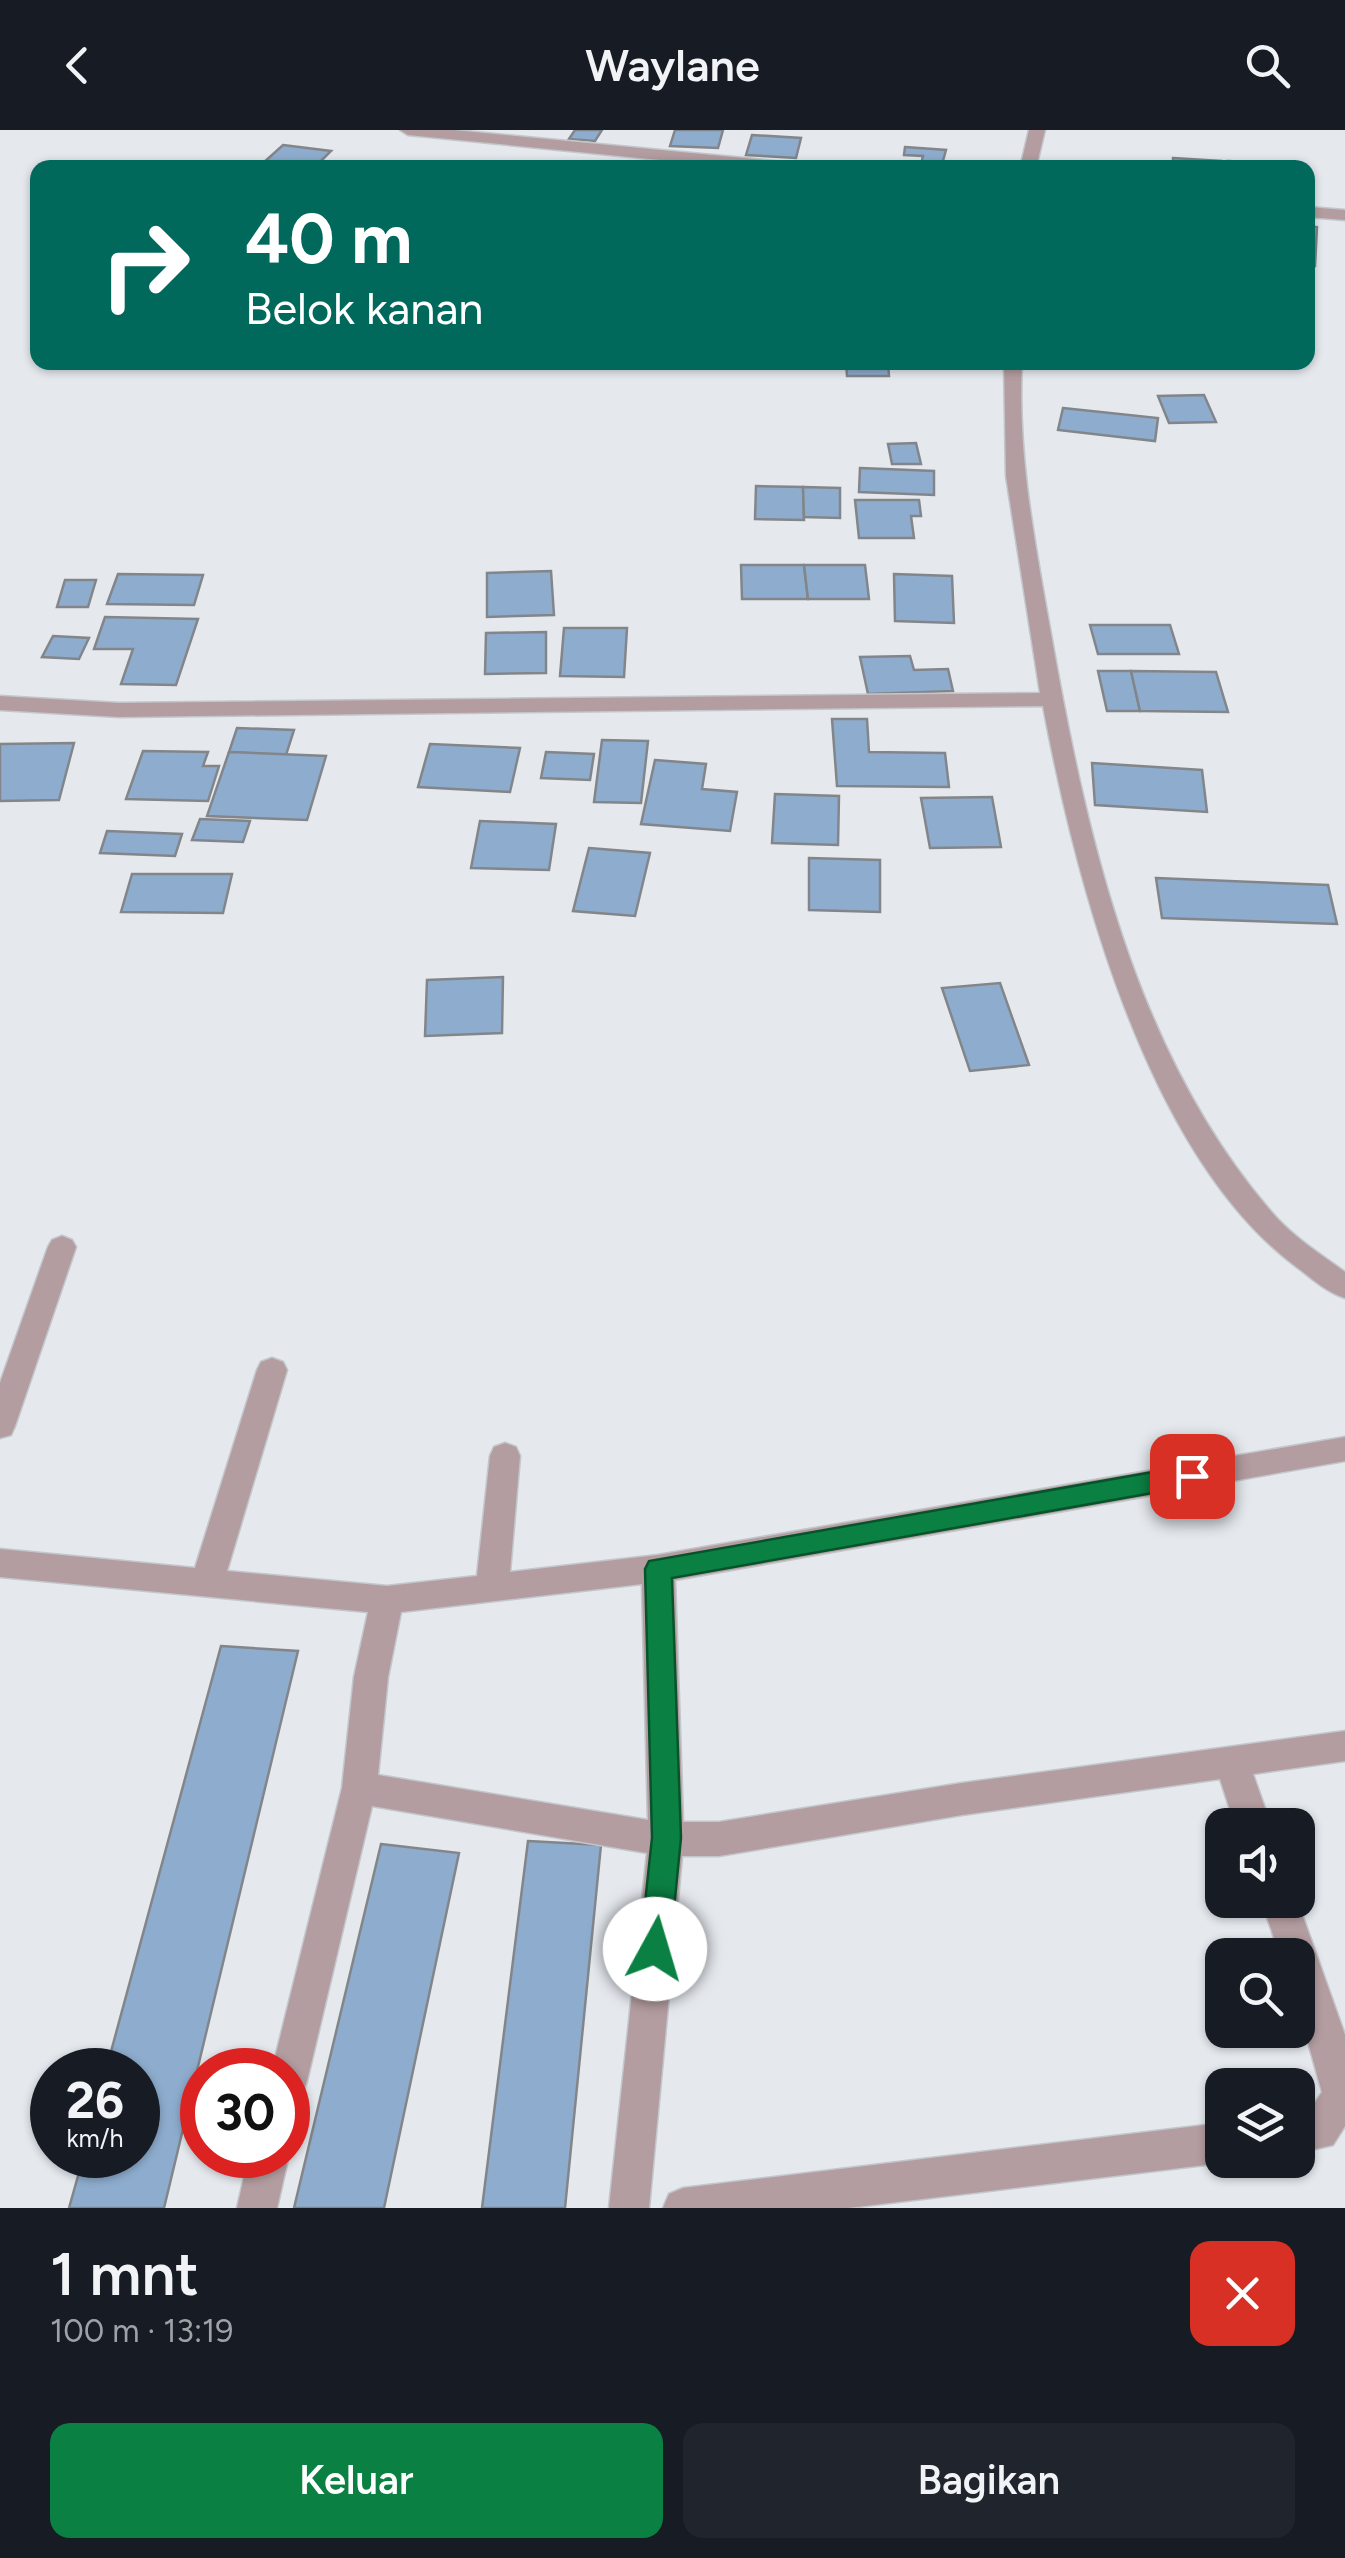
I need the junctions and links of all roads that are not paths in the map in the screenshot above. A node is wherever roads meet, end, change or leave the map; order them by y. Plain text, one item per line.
1 (408, 130) edge
2 (1037, 130) edge
3 (713, 160) edge
4 (1030, 160) edge
5 (1315, 213) edge
6 (1345, 215) edge
7 (1012, 370) edge
8 (1051, 699) junction
9 (0, 702) edge
10 (62, 1247) dead end
11 (1345, 1287) edge
12 (272, 1370) dead end
13 (0, 1426) edge
14 (1345, 1449) edge
15 (505, 1456) dead end
16 (0, 1563) edge
17 (658, 1569) junction
18 (206, 1583) junction
19 (492, 1587) junction
20 (388, 1600) junction
21 (1345, 1746) edge
22 (1230, 1762) junction
23 (359, 1788) junction
24 (1246, 1808) edge
25 (666, 1838) junction
26 (1285, 1918) edge
27 (296, 2048) edge
28 (1315, 2132) edge
29 (1205, 2145) edge
30 (264, 2178) edge
31 (256, 2208) edge
32 (629, 2208) edge
33 (683, 2208) edge

1 - 3 street
2 - 4 street
5 - 6 street
7 - 8 street
8 - 9 street
8 - 11 street
10 - 13 street
12 - 18 street
14 - 17 street
15 - 19 street
16 - 18 street
17 - 19 street
17 - 25 street
18 - 20 street
19 - 20 street
20 - 23 street
21 - 22 street
22 - 24 street
22 - 25 street
23 - 25 street
23 - 27 street
25 - 32 street
26 - 28 street
29 - 33 street
30 - 31 street

